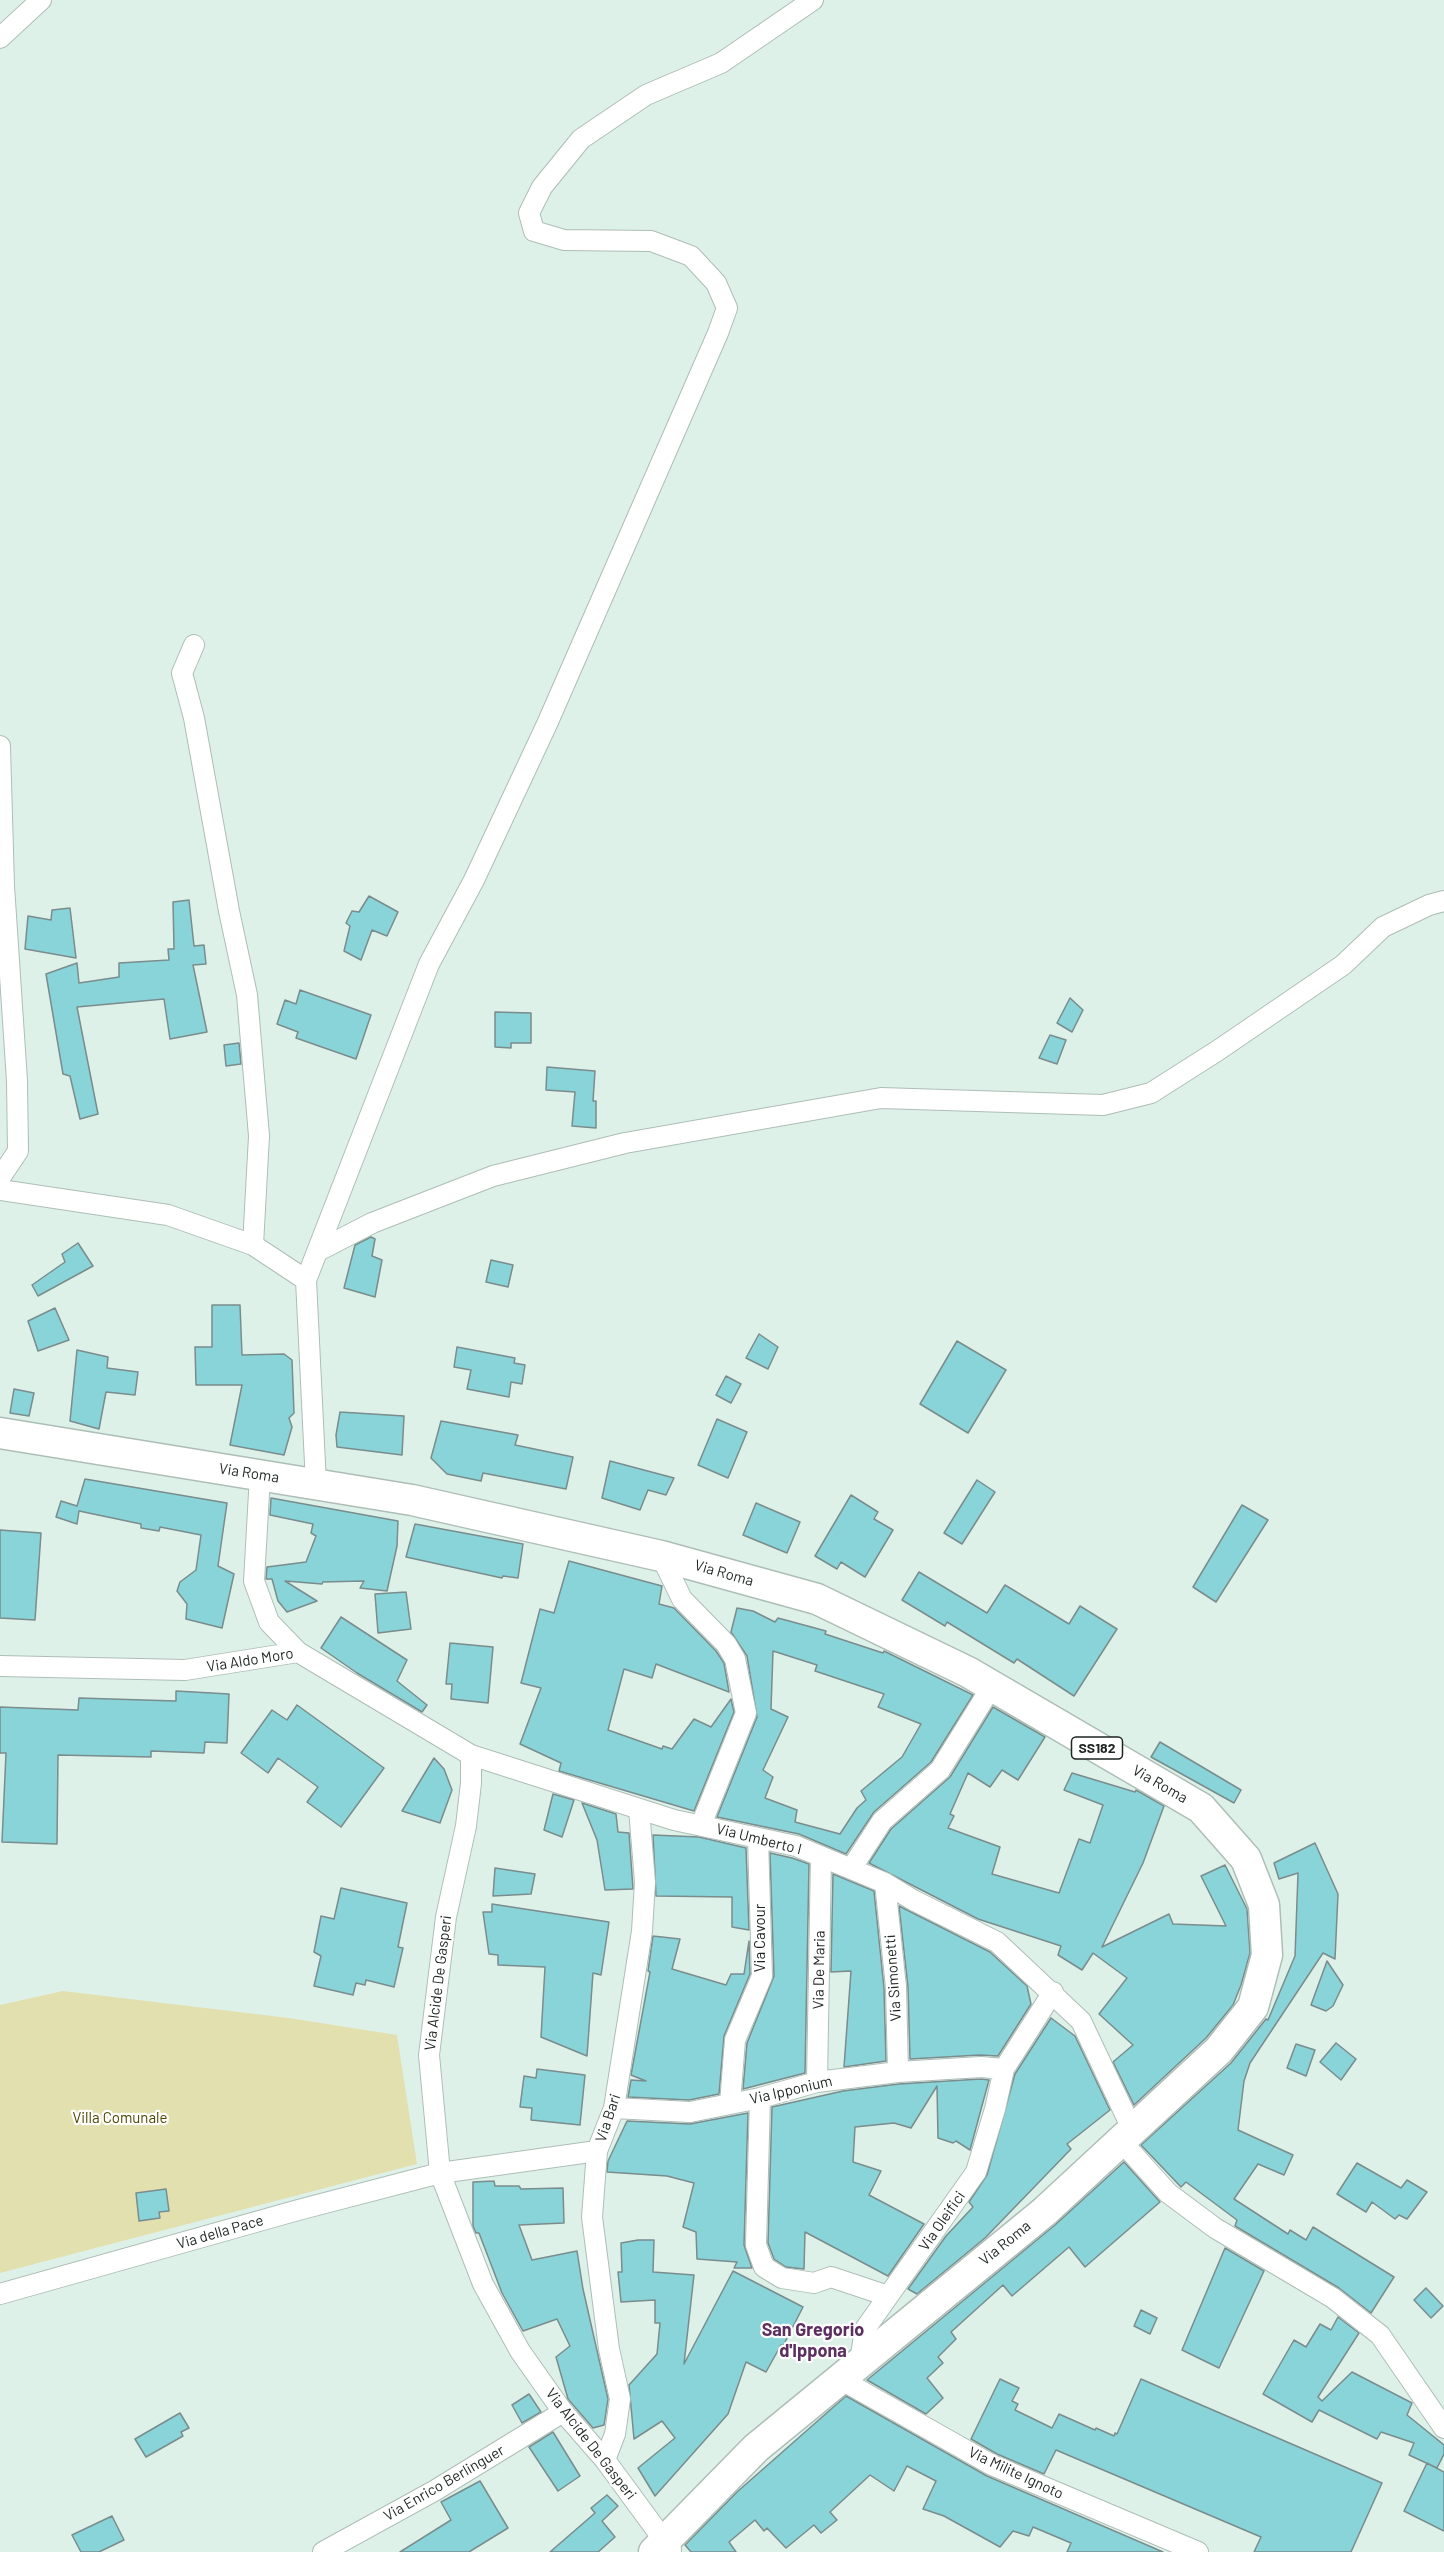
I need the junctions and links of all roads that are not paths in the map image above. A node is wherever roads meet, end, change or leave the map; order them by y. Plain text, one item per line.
1 (41, 0) edge
2 (813, 0) edge
3 (0, 38) edge
4 (195, 645) dead end
5 (0, 746) edge
6 (1444, 901) edge
7 (0, 1178) edge
8 (0, 1190) edge
9 (253, 1245) junction
10 (318, 1251) junction
11 (306, 1280) junction
12 (0, 1433) edge
13 (260, 1475) junction
14 (316, 1484) junction
15 (661, 1556) junction
16 (298, 1652) junction
17 (0, 1666) edge
18 (992, 1686) junction
19 (471, 1755) junction
20 (639, 1809) junction
21 (701, 1825) junction
22 (758, 1839) junction
23 (821, 1857) junction
24 (851, 1869) junction
25 (885, 1883) junction
26 (1053, 1992) junction
27 (1004, 2069) junction
28 (897, 2072) junction
29 (817, 2082) junction
30 (760, 2098) junction
31 (730, 2104) junction
32 (614, 2108) junction
33 (1128, 2136) junction
34 (597, 2151) junction
35 (440, 2173) junction
36 (0, 2294) edge
37 (888, 2296) junction
38 (850, 2371) junction
39 (563, 2412) junction
40 (1444, 2428) edge
41 (604, 2460) junction
42 (664, 2548) edge
43 (323, 2552) edge
44 (1198, 2552) edge

1 - 3 street
2 - 10 street
4 - 9 street
5 - 7 street
6 - 10 street
8 - 9 street
9 - 11 street
10 - 11 street
11 - 14 street
12 - 13 main road, Via Roma / SS182
13 - 14 main road, Via Roma / SS182
13 - 16 street
14 - 15 main road, Via Roma / SS182
15 - 18 main road, Via Roma / SS182
15 - 21 street
16 - 17 street, Via Aldo Moro
16 - 19 street, Via Aldo Moro
18 - 24 street
18 - 33 main road, Via Roma / SS182
19 - 20 street, Via Umberto I
19 - 35 street, Via Alcide De Gasperi
20 - 21 street, Via Umberto I
20 - 32 street, Via Bari
21 - 22 street, Via Umberto I
22 - 23 street, Via Umberto I
22 - 31 street, Via Cavour
23 - 24 street, Via Umberto I
23 - 29 street, Via De Maria
24 - 25 street, Via Umberto I
25 - 26 street, Via Umberto I
25 - 28 street, Via Simonetti
26 - 27 street, Via Oleifici
26 - 33 street, Via Umberto I
27 - 28 street, Via Ipponium
27 - 37 street, Via Oleifici
28 - 29 street, Via Ipponium
29 - 30 street, Via Ipponium
30 - 31 street, Via Ipponium
30 - 37 street
31 - 32 street, Via Ipponium
32 - 34 street, Via Bari
33 - 38 main road, Via Roma / SS182
33 - 40 street, Via Umberto I
34 - 35 street, Via della Pace
34 - 41 street, Via Bari
35 - 36 street, Via della Pace
35 - 39 street, Via Alcide De Gasperi
37 - 38 street, Via Oleifici
38 - 42 main road, Via Roma / SS182
38 - 44 street, Via Milite Ignoto
39 - 41 street, Via Alcide De Gasperi
39 - 43 street, Via Enrico Berlinguer
41 - 42 street, Via Alcide De Gasperi

